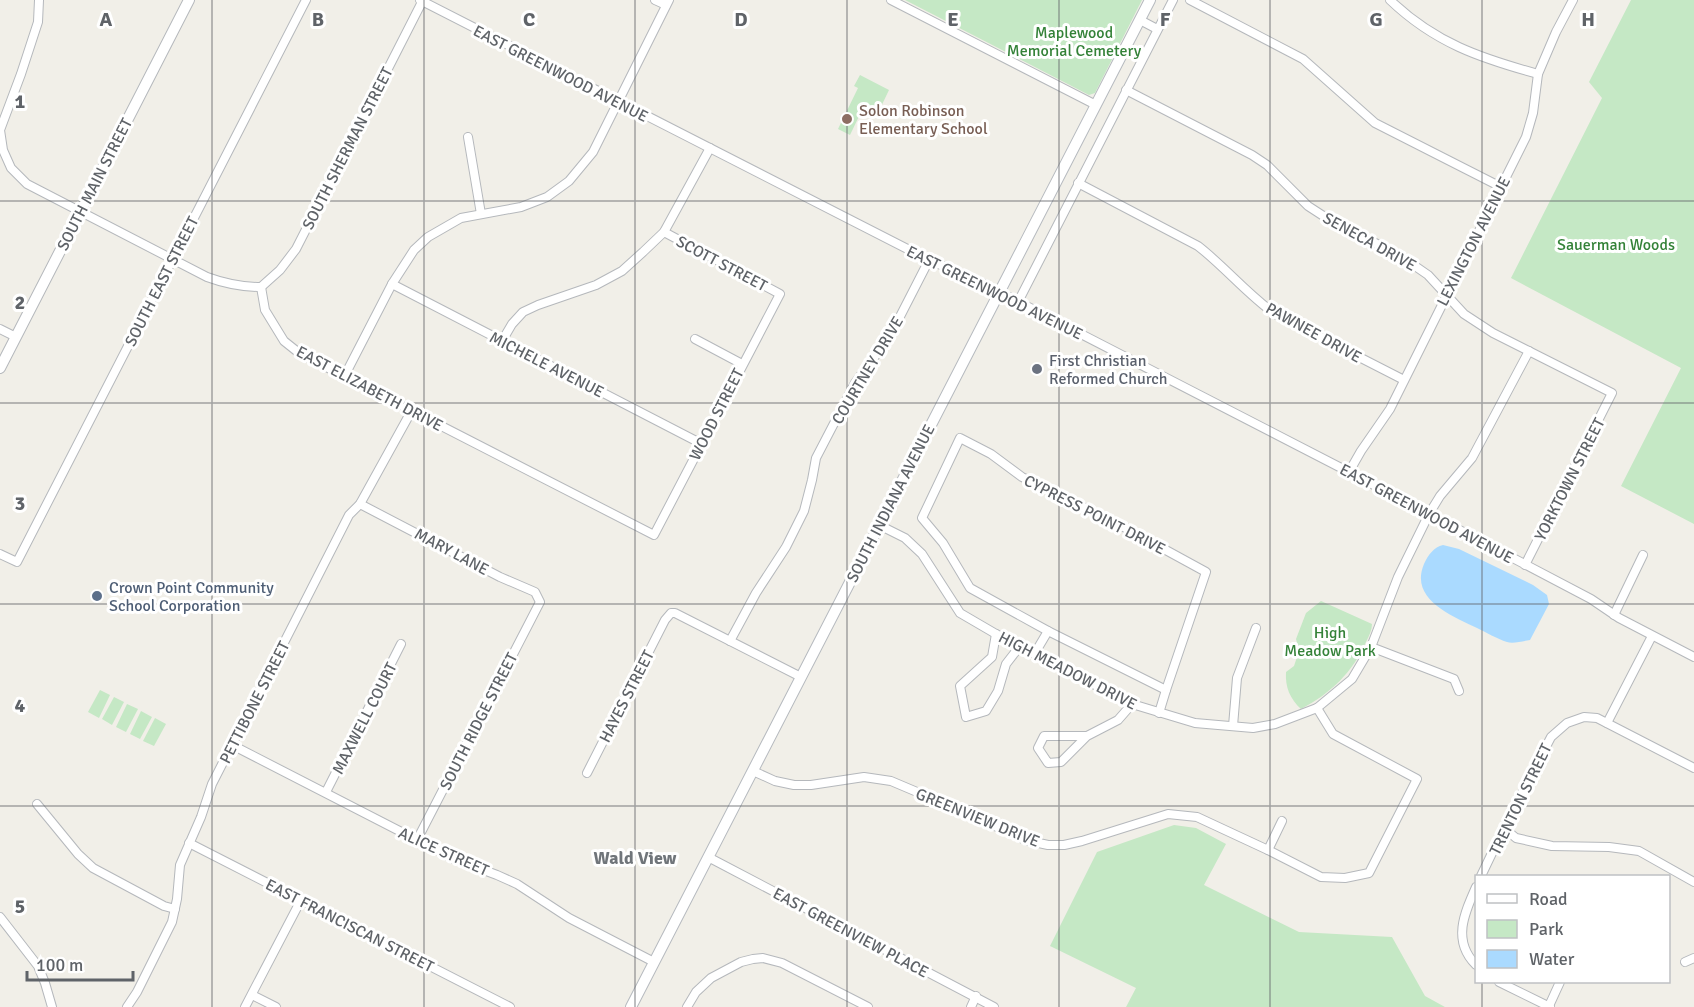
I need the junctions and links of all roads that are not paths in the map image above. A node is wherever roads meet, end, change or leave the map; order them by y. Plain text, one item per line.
1 (39, 0) edge
2 (189, 0) edge
3 (306, 0) edge
4 (421, 0) edge
5 (655, 0) edge
6 (891, 0) edge
7 (1150, 0) edge
8 (1173, 0) edge
9 (1190, 0) edge
10 (1390, 0) edge
11 (1573, 0) edge
12 (668, 3) edge
13 (1140, 20) junction
14 (1157, 29) junction
15 (1538, 74) junction
16 (1126, 90) junction
17 (618, 102) junction
18 (1096, 105) junction
19 (468, 137) dead end
20 (710, 148) junction
21 (1078, 183) junction
22 (1501, 187) junction
23 (80, 212) junction
24 (481, 214) junction
25 (664, 232) junction
26 (172, 258) junction
27 (928, 260) junction
28 (392, 284) junction
29 (261, 287) junction
30 (999, 292) junction
31 (1446, 293) junction
32 (780, 294) joint
33 (1018, 302) junction
34 (0, 329) edge
35 (16, 337) junction
36 (695, 339) dead end
37 (502, 341) junction
38 (1529, 351) junction
39 (742, 364) junction
40 (0, 368) edge
41 (345, 375) junction
42 (1404, 380) junction
43 (1612, 393) joint
44 (412, 410) junction
45 (702, 444) junction
46 (1349, 472) junction
47 (360, 504) junction
48 (1429, 514) junction
49 (879, 525) junction
50 (654, 535) joint
51 (0, 554) edge
52 (1643, 555) dead end
53 (1525, 565) junction
54 (540, 602) joint
55 (1614, 615) junction
56 (1256, 628) dead end
57 (1048, 630) junction
58 (996, 634) junction
59 (1652, 636) junction
60 (730, 641) junction
61 (401, 644) dead end
62 (1020, 646) junction
63 (1371, 647) junction
64 (1035, 653) junction
65 (1694, 657) edge
66 (801, 677) junction
67 (1166, 690) junction
68 (1459, 691) dead end
69 (1132, 704) junction
70 (1317, 708) junction
71 (1160, 713) junction
72 (1607, 723) junction
73 (1233, 726) junction
74 (1087, 736) junction
75 (232, 745) junction
76 (1694, 768) edge
77 (753, 771) junction
78 (587, 773) dead end
79 (326, 792) junction
80 (37, 804) dead end
81 (1282, 821) dead end
82 (1504, 828) junction
83 (417, 840) junction
84 (189, 843) junction
85 (1268, 850) junction
86 (708, 857) junction
87 (1481, 875) edge
88 (1694, 882) edge
89 (1475, 889) edge
90 (301, 900) junction
91 (175, 909) junction
92 (0, 917) edge
93 (654, 962) junction
94 (1475, 964) edge
95 (1504, 983) edge
96 (1559, 983) edge
97 (252, 995) junction
98 (975, 996) junction
99 (52, 1007) edge
100 (127, 1007) edge
101 (245, 1007) edge
102 (276, 1007) edge
103 (510, 1007) edge
104 (631, 1007) edge
105 (687, 1007) edge
106 (868, 1007) edge
107 (971, 1007) edge
108 (994, 1007) edge
109 (1549, 1007) edge

1 - 23 street
2 - 23 main road, SOUTH MAIN STREET
3 - 26 street, SOUTH EAST STREET
4 - 17 street, EAST GREENWOOD AVENUE
4 - 29 street, SOUTH SHERMAN STREET
5 - 12 street
6 - 18 street
7 - 13 main road, SOUTH INDIANA AVENUE
8 - 14 street
9 - 22 street
10 - 15 street
11 - 15 street, LEXINGTON AVENUE
12 - 17 street
13 - 14 street
13 - 18 main road, SOUTH INDIANA AVENUE
14 - 16 street
15 - 22 street, LEXINGTON AVENUE
16 - 21 street
16 - 31 street, SENECA DRIVE
17 - 20 street, EAST GREENWOOD AVENUE
17 - 24 street
18 - 30 main road, SOUTH INDIANA AVENUE
19 - 24 street
20 - 25 street
20 - 27 street, EAST GREENWOOD AVENUE
21 - 33 street
21 - 42 street, PAWNEE DRIVE
22 - 31 street, LEXINGTON AVENUE
23 - 26 street
23 - 35 main road, SOUTH MAIN STREET
24 - 28 street
25 - 32 street, SCOTT STREET
25 - 37 street
26 - 29 street
26 - 51 street, SOUTH EAST STREET
27 - 30 street, EAST GREENWOOD AVENUE
27 - 60 street, COURTNEY DRIVE
28 - 37 street, MICHELE AVENUE
28 - 41 street
29 - 41 street, EAST ELIZABETH DRIVE
30 - 33 street, EAST GREENWOOD AVENUE
30 - 49 main road, SOUTH INDIANA AVENUE
31 - 38 street, SENECA DRIVE
31 - 42 street, LEXINGTON AVENUE
32 - 39 street, WOOD STREET
33 - 46 street, EAST GREENWOOD AVENUE
34 - 35 street
35 - 40 main road, SOUTH MAIN STREET
36 - 39 street
37 - 45 street, MICHELE AVENUE
38 - 43 street, SENECA DRIVE
38 - 48 street, HIGH MEADOW DRIVE
39 - 45 street, WOOD STREET
41 - 44 street, EAST ELIZABETH DRIVE
42 - 46 street, LEXINGTON AVENUE
43 - 53 street, YORKTOWN STREET
44 - 47 street, PETTIBONE STREET
44 - 50 street, EAST ELIZABETH DRIVE
45 - 50 street, WOOD STREET
46 - 48 street, EAST GREENWOOD AVENUE
47 - 54 street, MARY LANE
47 - 75 street, PETTIBONE STREET
48 - 53 street, EAST GREENWOOD AVENUE
48 - 63 street, HIGH MEADOW DRIVE
49 - 58 street, HIGH MEADOW DRIVE
49 - 66 main road, SOUTH INDIANA AVENUE
52 - 55 street
53 - 55 street, EAST GREENWOOD AVENUE
54 - 83 street, SOUTH RIDGE STREET
55 - 59 street, EAST GREENWOOD AVENUE
56 - 73 street
57 - 64 street
57 - 67 street, CYPRESS POINT DRIVE
57 - 67 street, CYPRESS POINT DRIVE
58 - 62 street, HIGH MEADOW DRIVE
58 - 62 street
59 - 65 street, EAST GREENWOOD AVENUE
59 - 72 street
60 - 66 street
60 - 78 street, HAYES STREET
61 - 79 street, MAXWELL COURT
62 - 64 street, HIGH MEADOW DRIVE
63 - 68 street
63 - 70 street, HIGH MEADOW DRIVE
64 - 69 street, HIGH MEADOW DRIVE
66 - 77 main road, SOUTH INDIANA AVENUE
67 - 71 street
69 - 71 street, HIGH MEADOW DRIVE
69 - 74 street
70 - 73 street, HIGH MEADOW DRIVE
70 - 85 street, GREENVIEW DRIVE
71 - 73 street, HIGH MEADOW DRIVE
72 - 76 street, TRENTON STREET
72 - 82 street, TRENTON STREET
74 - 74 street
75 - 79 street, ALICE STREET
75 - 84 street, PETTIBONE STREET
77 - 85 street, GREENVIEW DRIVE
77 - 86 main road, SOUTH INDIANA AVENUE
79 - 83 street, ALICE STREET
80 - 91 street
81 - 85 street
82 - 87 street, TRENTON STREET
82 - 88 street
83 - 93 street, ALICE STREET
84 - 90 street, EAST FRANCISCAN STREET
84 - 91 street, PETTIBONE STREET
86 - 93 main road, SOUTH INDIANA AVENUE
86 - 98 street, EAST GREENVIEW PLACE
89 - 94 street
90 - 97 street
90 - 103 street, EAST FRANCISCAN STREET
91 - 100 street, PETTIBONE STREET
92 - 99 street
93 - 104 main road, SOUTH INDIANA AVENUE
95 - 109 street
96 - 109 street
97 - 101 street
97 - 102 street
98 - 107 street
98 - 108 street, EAST GREENVIEW PLACE
105 - 106 street

